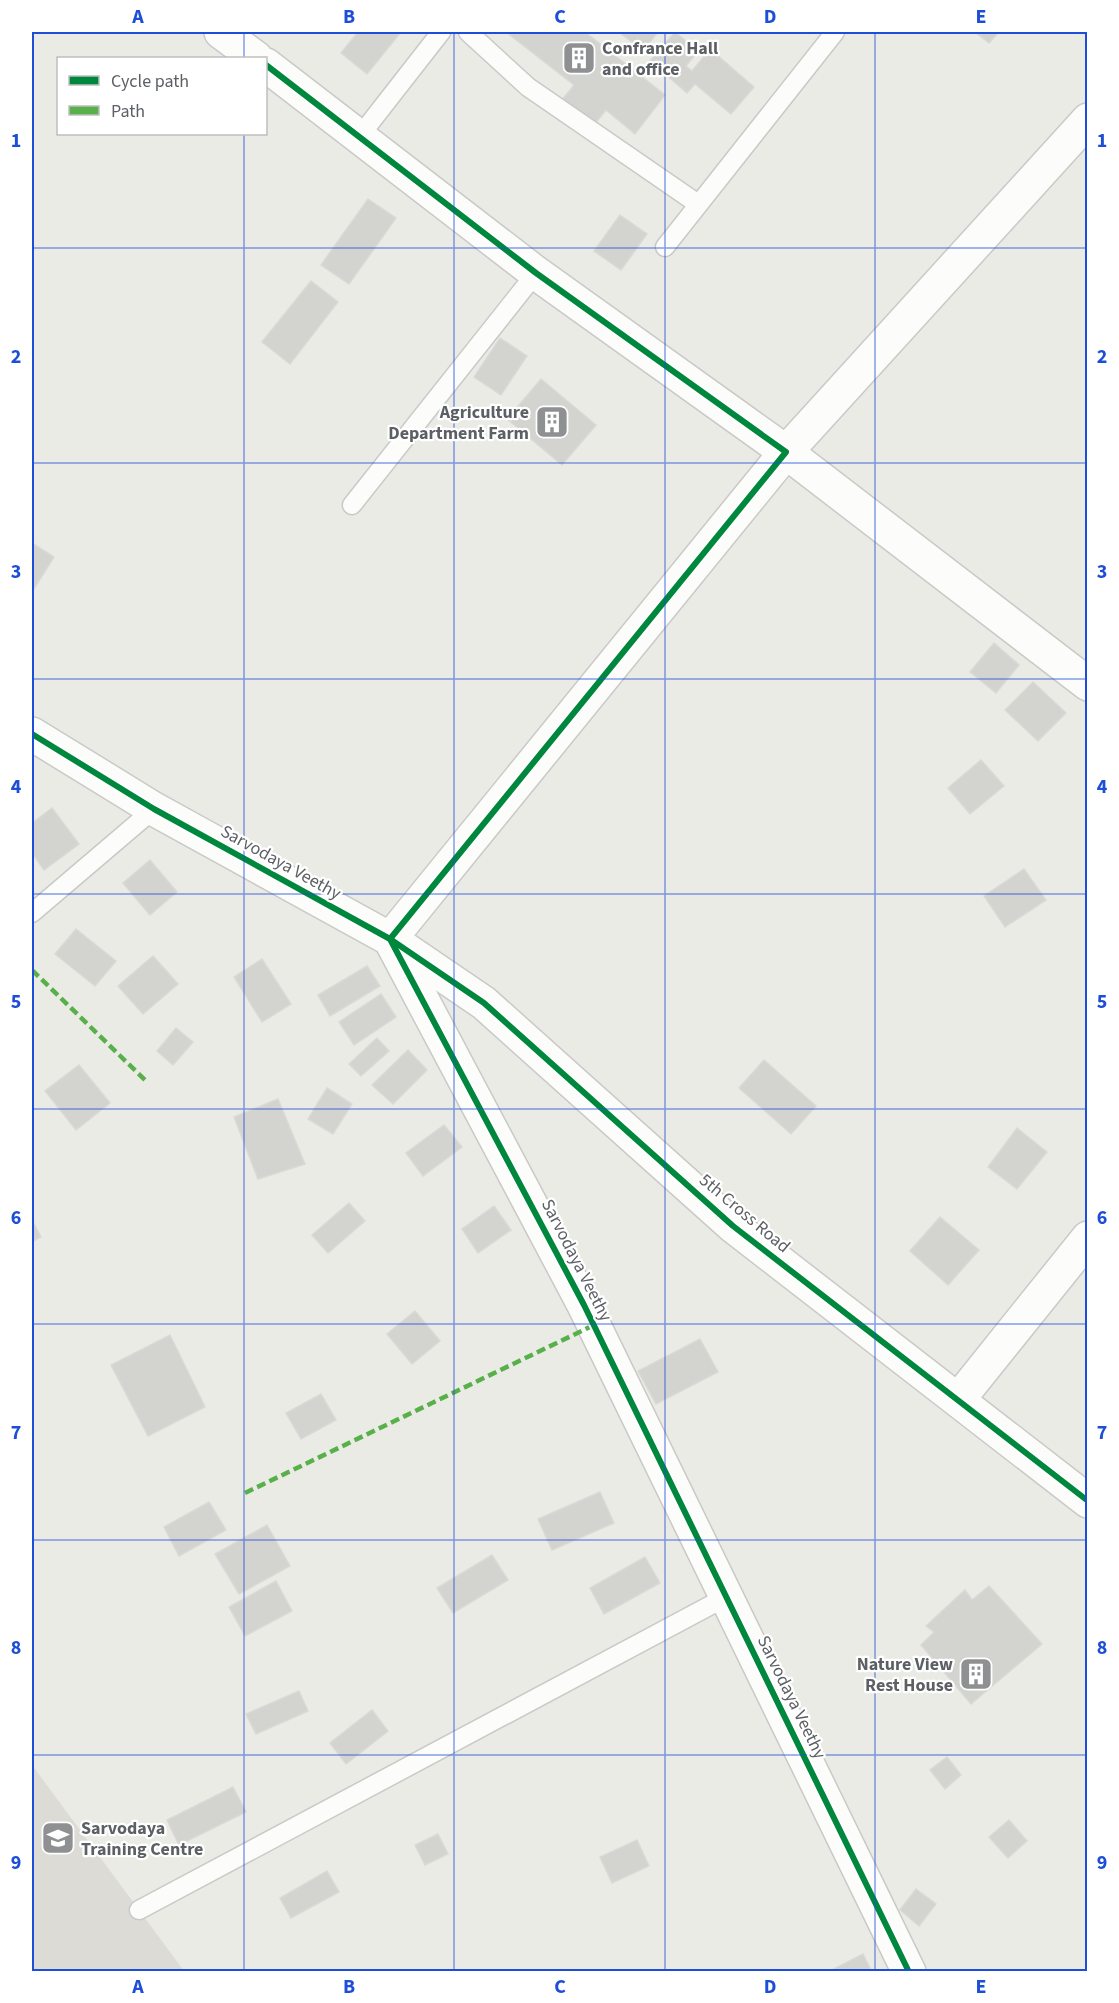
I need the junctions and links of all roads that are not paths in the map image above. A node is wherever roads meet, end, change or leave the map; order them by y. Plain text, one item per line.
1 (221, 32) edge
2 (441, 32) edge
3 (468, 32) edge
4 (836, 32) edge
5 (255, 57) edge
6 (267, 66) edge
7 (1088, 120) edge
8 (359, 137) junction
9 (698, 204) junction
10 (664, 248) dead end
11 (536, 273) junction
12 (786, 452) junction
13 (352, 505) dead end
14 (1088, 684) edge
15 (32, 734) edge
16 (154, 809) junction
17 (32, 913) edge
18 (390, 939) junction
19 (1088, 1238) edge
20 (958, 1400) junction
21 (1088, 1501) edge
22 (726, 1596) junction
23 (139, 1910) dead end
24 (909, 1971) edge

1 - 5 street
2 - 8 lane
3 - 9 lane
4 - 9 lane
6 - 8 street
7 - 12 street
8 - 11 street
9 - 10 lane
11 - 12 street
11 - 13 lane
12 - 14 street
12 - 18 street
15 - 16 street, Sarvodaya Veethy
16 - 17 lane
16 - 18 street, Sarvodaya Veethy
18 - 20 street, 5th Cross Road
18 - 22 street, Sarvodaya Veethy
19 - 20 street
20 - 21 street, 5th Cross Road
22 - 23 lane
22 - 24 street, Sarvodaya Veethy

